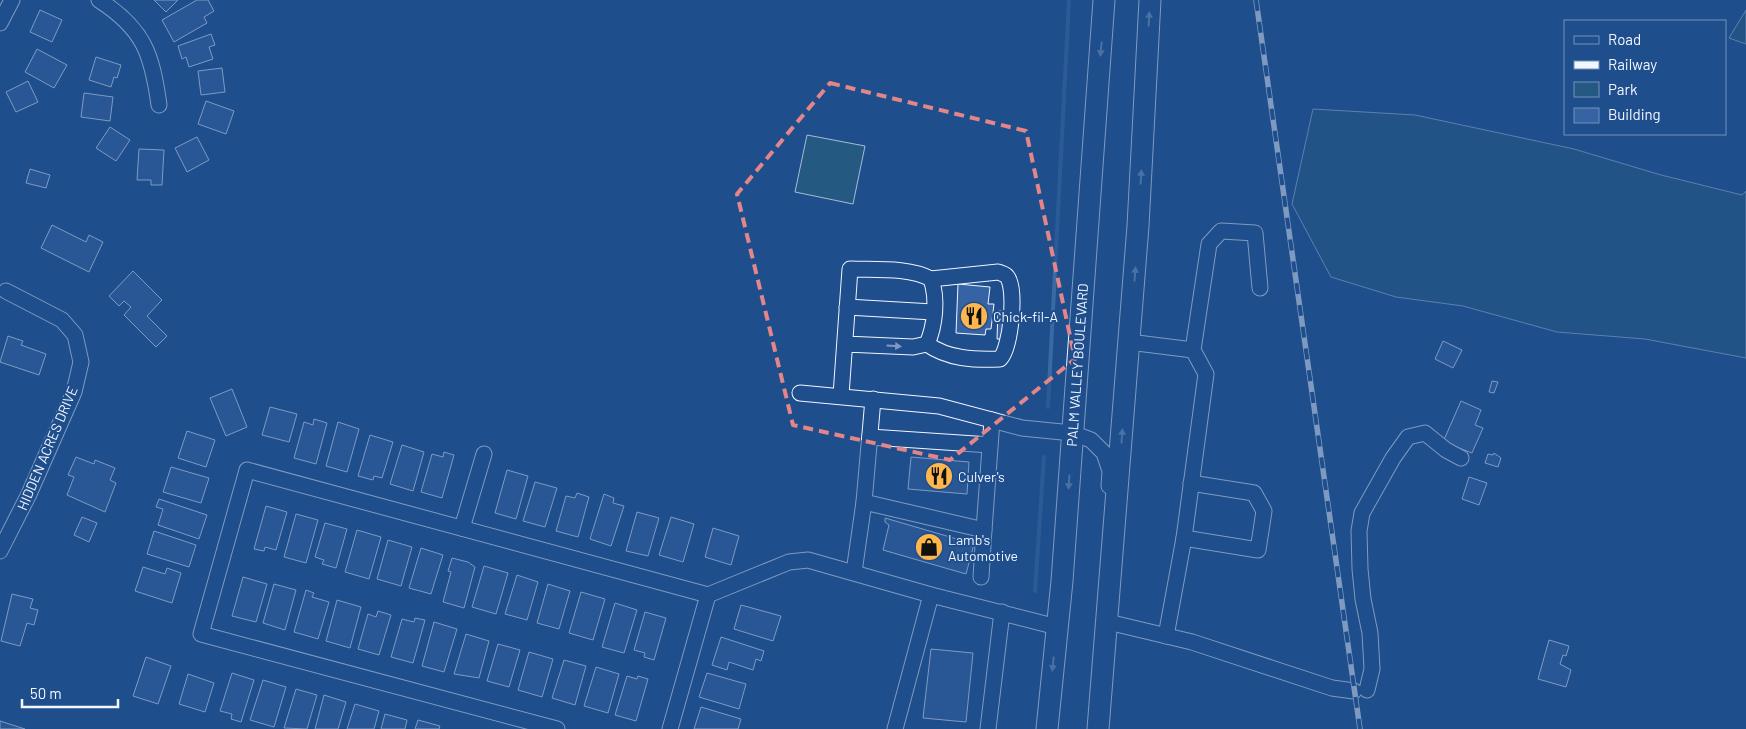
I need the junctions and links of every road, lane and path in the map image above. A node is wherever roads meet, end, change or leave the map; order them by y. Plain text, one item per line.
1 (12, 0) edge
2 (99, 0) edge
3 (1104, 0) edge
4 (1150, 0) edge
5 (0, 22) edge
6 (159, 104) dead end
7 (931, 280) junction
8 (1260, 288) dead end
9 (6, 291) dead end
10 (847, 307) junction
11 (934, 312) junction
12 (1129, 342) junction
13 (845, 344) junction
14 (927, 344) junction
15 (1193, 350) junction
16 (800, 393) dead end
17 (841, 395) junction
18 (873, 399) junction
19 (992, 420) junction
20 (1072, 433) junction
21 (870, 437) junction
22 (990, 445) junction
23 (484, 454) dead end
24 (1460, 458) dead end
25 (1191, 483) junction
26 (864, 502) junction
27 (462, 528) junction
28 (984, 530) junction
29 (1184, 538) junction
30 (0, 551) edge
31 (854, 572) junction
32 (980, 577) dead end
33 (708, 595) junction
34 (931, 595) junction
35 (1002, 612) junction
36 (1108, 622) junction
37 (1057, 627) junction
38 (1166, 636) junction
39 (557, 729) edge
40 (670, 729) edge
41 (895, 729) edge
42 (988, 729) edge
43 (1047, 729) edge
44 (1087, 729) edge
45 (1098, 729) edge

1 - 5 street
2 - 6 street
3 -> 20 highway, PALM VALLEY BOULEVARD
12 -> 4 highway
7 - 10 street
7 - 11 street
7 - 14 street
8 - 15 street
9 - 30 street, HIDDEN ACRES DRIVE
10 - 11 street
10 - 13 street
11 - 14 street
12 - 15 street
36 -> 12 highway
13 -> 14 street
13 - 17 street
15 - 25 street
16 - 17 street
17 - 18 street
18 - 19 street
18 - 21 street
19 - 20 street
19 - 22 street
20 -> 37 highway, PALM VALLEY BOULEVARD
20 - 44 street
21 - 22 street
21 - 26 street
22 - 28 street
23 - 27 street
24 - 38 street
25 - 29 street
25 - 29 street
26 - 28 street
26 - 31 street
27 - 33 street
27 - 39 street
28 - 32 street
29 - 38 street
31 - 33 street
31 - 34 street
33 - 40 street
34 - 35 street
34 - 41 street
35 - 37 street
35 - 42 street
36 - 38 street
36 - 45 highway
37 -> 43 highway, PALM VALLEY BOULEVARD

